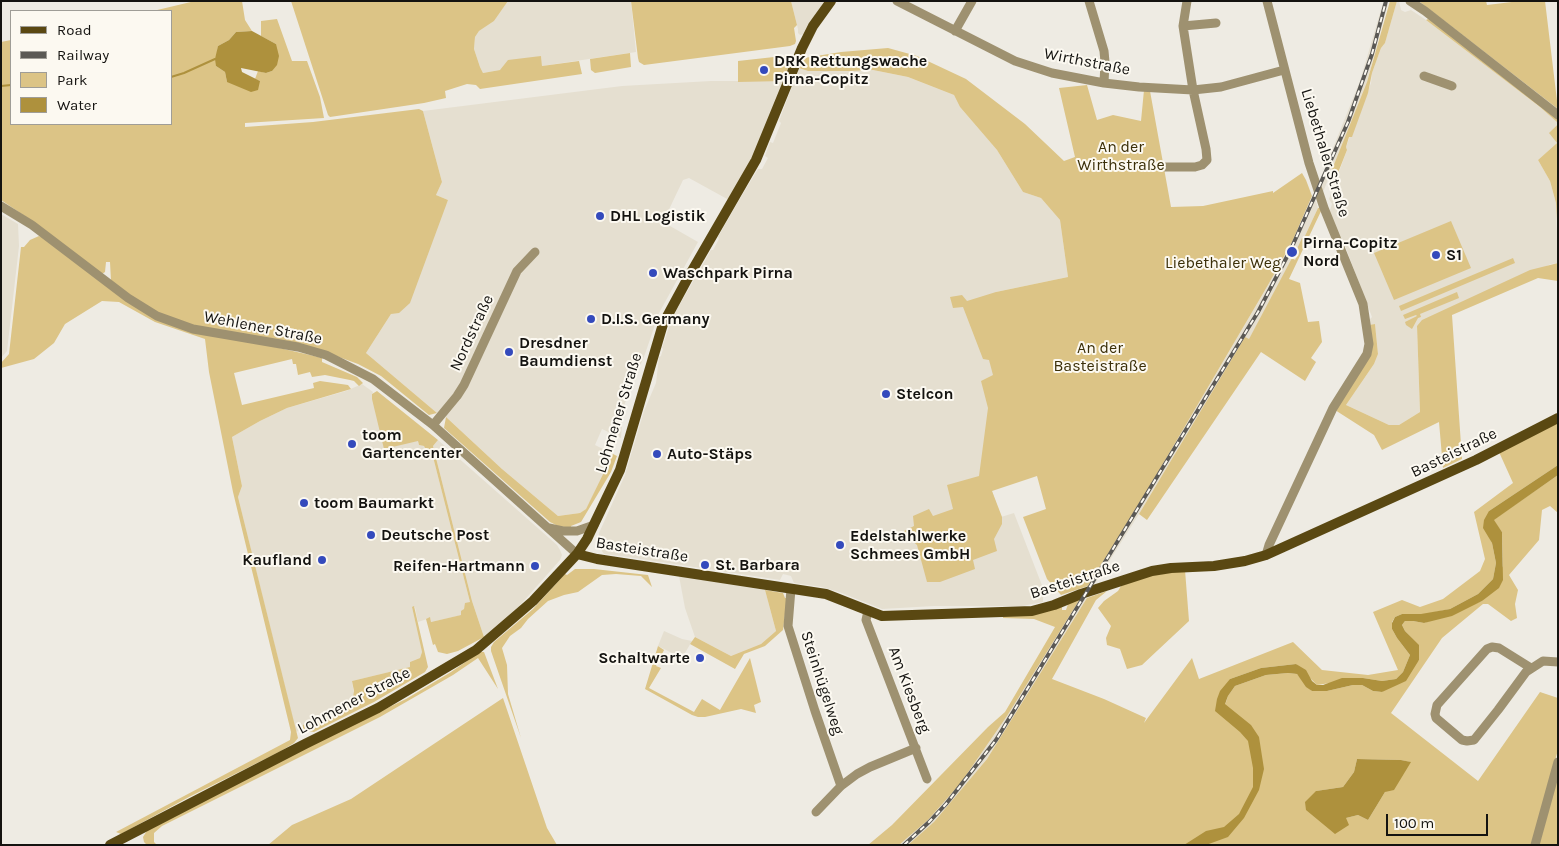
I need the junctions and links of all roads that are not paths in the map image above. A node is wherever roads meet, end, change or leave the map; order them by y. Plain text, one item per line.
1 (831, 1) edge
2 (897, 1) edge
3 (972, 1) edge
4 (1089, 1) edge
5 (1187, 1) edge
6 (1267, 1) edge
7 (1410, 1) edge
8 (1216, 23) dead end
9 (1184, 26) junction
10 (955, 31) junction
11 (1284, 70) junction
12 (1424, 76) dead end
13 (1104, 83) junction
14 (1452, 86) dead end
15 (1193, 90) junction
16 (1558, 115) edge
17 (1165, 167) dead end
18 (1, 206) edge
19 (535, 252) dead end
20 (1558, 418) edge
21 (433, 425) junction
22 (594, 525) junction
23 (547, 527) junction
24 (577, 554) junction
25 (1266, 556) junction
26 (791, 589) junction
27 (868, 611) junction
28 (1558, 662) edge
29 (1531, 668) junction
30 (916, 748) junction
31 (1558, 762) edge
32 (927, 780) dead end
33 (841, 786) junction
34 (816, 812) dead end
35 (110, 845) edge
36 (1535, 845) edge

1 - 22 main road, Lohmener Straße
2 - 10 street, Wirthstraße
3 - 10 street
4 - 13 street
5 - 9 street
6 - 11 street, Liebethaler Straße
7 - 16 street
8 - 9 street
9 - 15 street
10 - 13 street, Wirthstraße
11 - 15 street, Wirthstraße
11 - 25 street, Liebethaler Straße
12 - 14 street
13 - 15 street, Wirthstraße
15 - 17 street
18 - 21 street, Wehlener Straße
19 - 21 street, Nordstraße
20 - 25 main road, Basteistraße
21 - 23 street, Wehlener Straße
22 - 23 street
22 - 24 main road, Lohmener Straße
23 - 24 street, Wehlener Straße
24 - 26 main road, Basteistraße
24 - 35 main road, Lohmener Straße
25 - 27 main road, Basteistraße
26 - 27 main road, Basteistraße
26 - 33 street, Steinhügelweg
27 - 30 street, Am Kiesberg
28 - 29 street
29 - 29 street
30 - 32 street, Am Kiesberg
30 - 33 street
31 - 36 street
33 - 34 street

